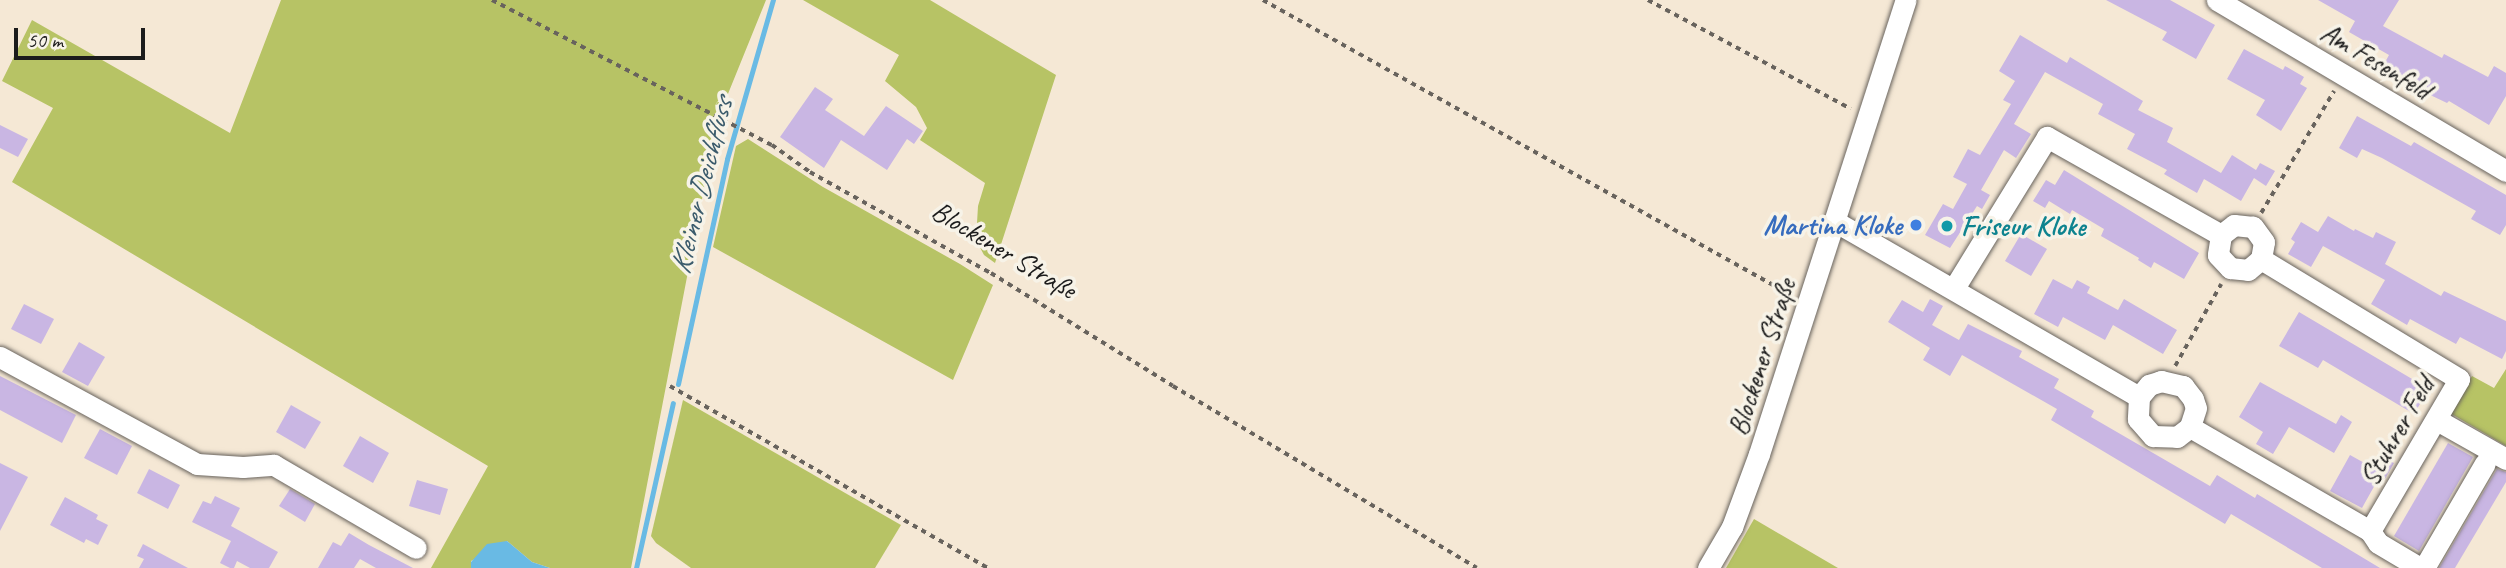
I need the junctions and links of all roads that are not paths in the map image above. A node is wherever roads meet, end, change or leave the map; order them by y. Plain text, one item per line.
1 (1906, 0) edge
2 (2217, 0) edge
3 (2506, 171) edge
4 (1836, 222) junction
5 (2221, 235) junction
6 (2261, 259) junction
7 (1954, 288) junction
8 (0, 357) edge
9 (2139, 397) junction
10 (2437, 420) junction
11 (2190, 427) junction
12 (2496, 461) edge
13 (2370, 531) junction
14 (416, 548) dead end
15 (1708, 568) edge
16 (2422, 568) edge

1 - 4 street, Blockener Straße
2 - 3 street, Am Fesenfeld
4 - 7 street
4 - 15 street, Blockener Straße
5 - 6 street
5 - 6 street
5 - 7 street
6 - 10 street, Stuhrer Feld
7 - 9 street
8 - 14 street
9 - 11 street
9 - 11 street
10 - 12 street
10 - 13 street, Stuhrer Feld
11 - 13 street, Stuhrer Feld
12 - 16 street
13 - 16 street

